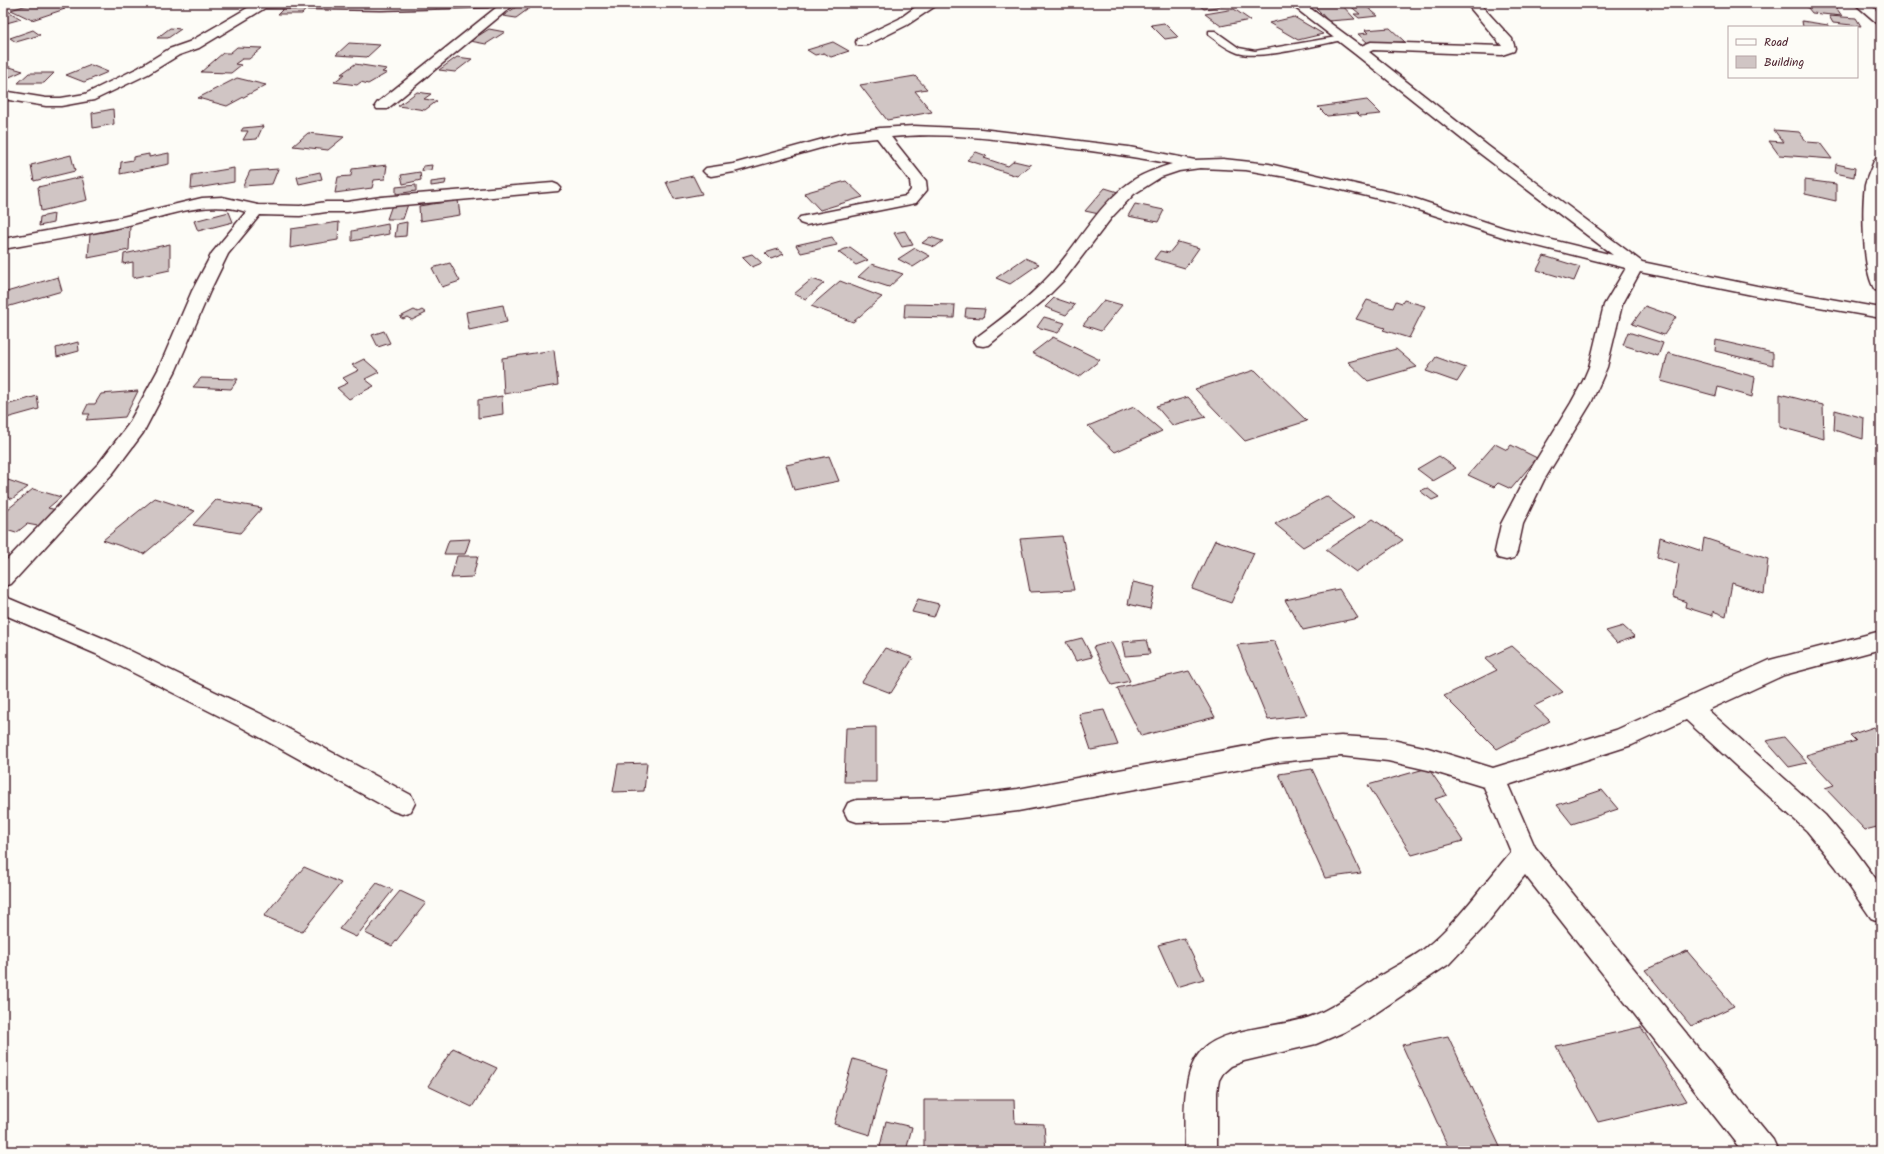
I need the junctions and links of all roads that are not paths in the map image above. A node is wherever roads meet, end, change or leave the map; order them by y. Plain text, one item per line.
1 (488, 3) edge
2 (510, 3) edge
3 (934, 3) edge
4 (1295, 3) edge
5 (1472, 3) edge
6 (1860, 3) edge
7 (261, 4) edge
8 (1881, 20) edge
9 (1212, 33) dead end
10 (1342, 38) junction
11 (862, 42) dead end
12 (1360, 51) junction
13 (3, 95) edge
14 (382, 106) dead end
15 (880, 132) junction
16 (1881, 161) edge
17 (1196, 164) junction
18 (711, 171) dead end
19 (553, 188) dead end
20 (256, 210) junction
21 (806, 220) dead end
22 (3, 244) edge
23 (1636, 266) junction
24 (1881, 286) edge
25 (1881, 314) edge
26 (983, 341) dead end
27 (1506, 552) dead end
28 (3, 578) edge
29 (3, 605) edge
30 (1881, 640) edge
31 (1689, 708) junction
32 (1493, 779) junction
33 (402, 803) dead end
34 (857, 811) dead end
35 (1525, 855) junction
36 (1881, 909) edge
37 (1201, 1151) edge
38 (1762, 1151) edge

1 - 7 street
2 - 14 street
3 - 11 street
4 - 10 street
5 - 12 street
6 - 8 street
7 - 13 street
9 - 10 lane
10 - 12 street
12 - 23 street
15 - 17 street
15 - 18 street
15 - 21 street
16 - 24 street
17 - 23 street
17 - 26 street
19 - 20 street
20 - 22 street
20 - 28 street
23 - 25 street
23 - 27 street
29 - 33 street
30 - 31 street
31 - 32 street
31 - 36 street
32 - 34 street
32 - 35 street
35 - 37 street
35 - 38 street

